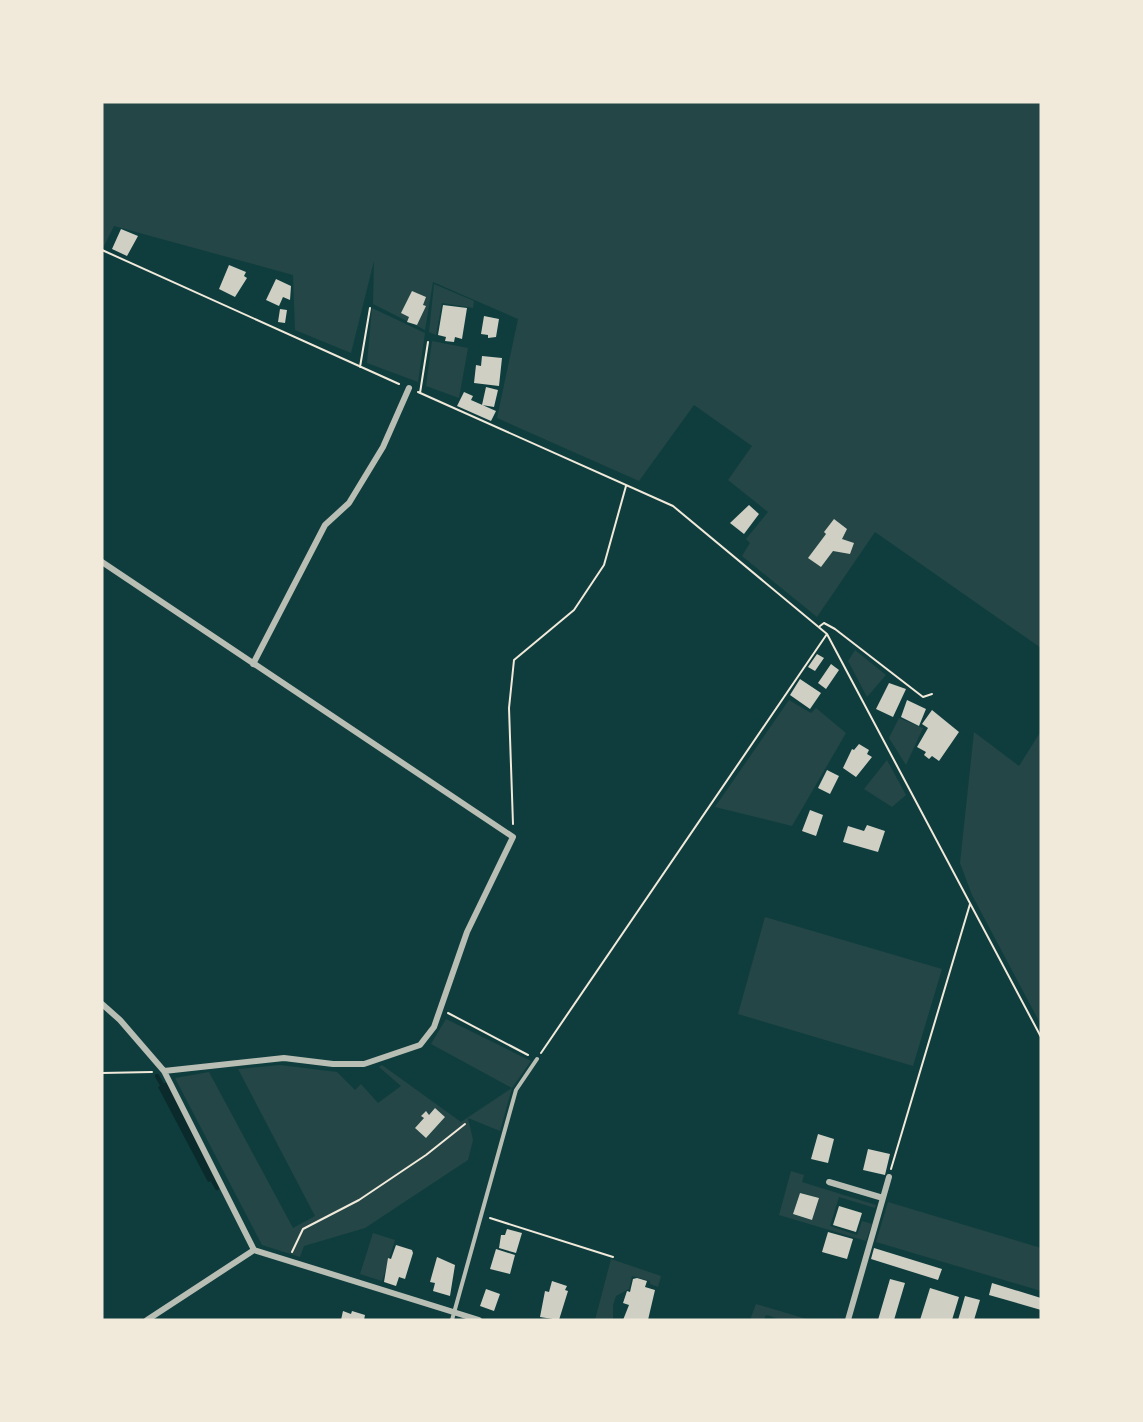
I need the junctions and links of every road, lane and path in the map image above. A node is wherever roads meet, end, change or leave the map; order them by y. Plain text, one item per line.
1 (102, 250) edge
2 (370, 308) dead end
3 (428, 342) dead end
4 (360, 367) junction
5 (410, 388) junction
6 (420, 393) junction
7 (626, 486) junction
8 (102, 562) edge
9 (820, 626) junction
10 (827, 634) junction
11 (253, 664) junction
12 (932, 694) dead end
13 (513, 837) junction
14 (970, 904) junction
15 (102, 1004) edge
16 (440, 1009) junction
17 (1041, 1037) edge
18 (537, 1059) junction
19 (164, 1071) junction
20 (102, 1073) edge
21 (465, 1124) dead end
22 (888, 1177) joint
23 (829, 1182) dead end
24 (883, 1198) junction
25 (480, 1215) junction
26 (254, 1250) junction
27 (613, 1257) dead end
28 (289, 1261) junction
29 (454, 1312) junction
30 (147, 1320) edge
31 (452, 1320) edge
32 (479, 1320) edge
33 (848, 1320) edge

1 - 4 path
2 - 4 path
3 - 6 path
4 - 5 path
5 - 6 path
5 - 11 street
6 - 7 path
7 - 9 path
7 - 13 path
8 - 11 street
9 - 10 path
9 - 12 path
10 - 14 path
10 - 18 path
11 - 13 street
13 - 16 street
14 - 17 path
14 - 22 path
15 - 19 street
16 - 18 path
16 - 19 street
18 - 25 lane
19 - 20 path
19 - 26 street
21 - 28 path
22 - 24 street
23 - 24 street
24 - 33 street
25 - 27 path
25 - 29 lane
26 - 28 street
26 - 30 street
28 - 29 street
29 - 31 lane
29 - 32 street

